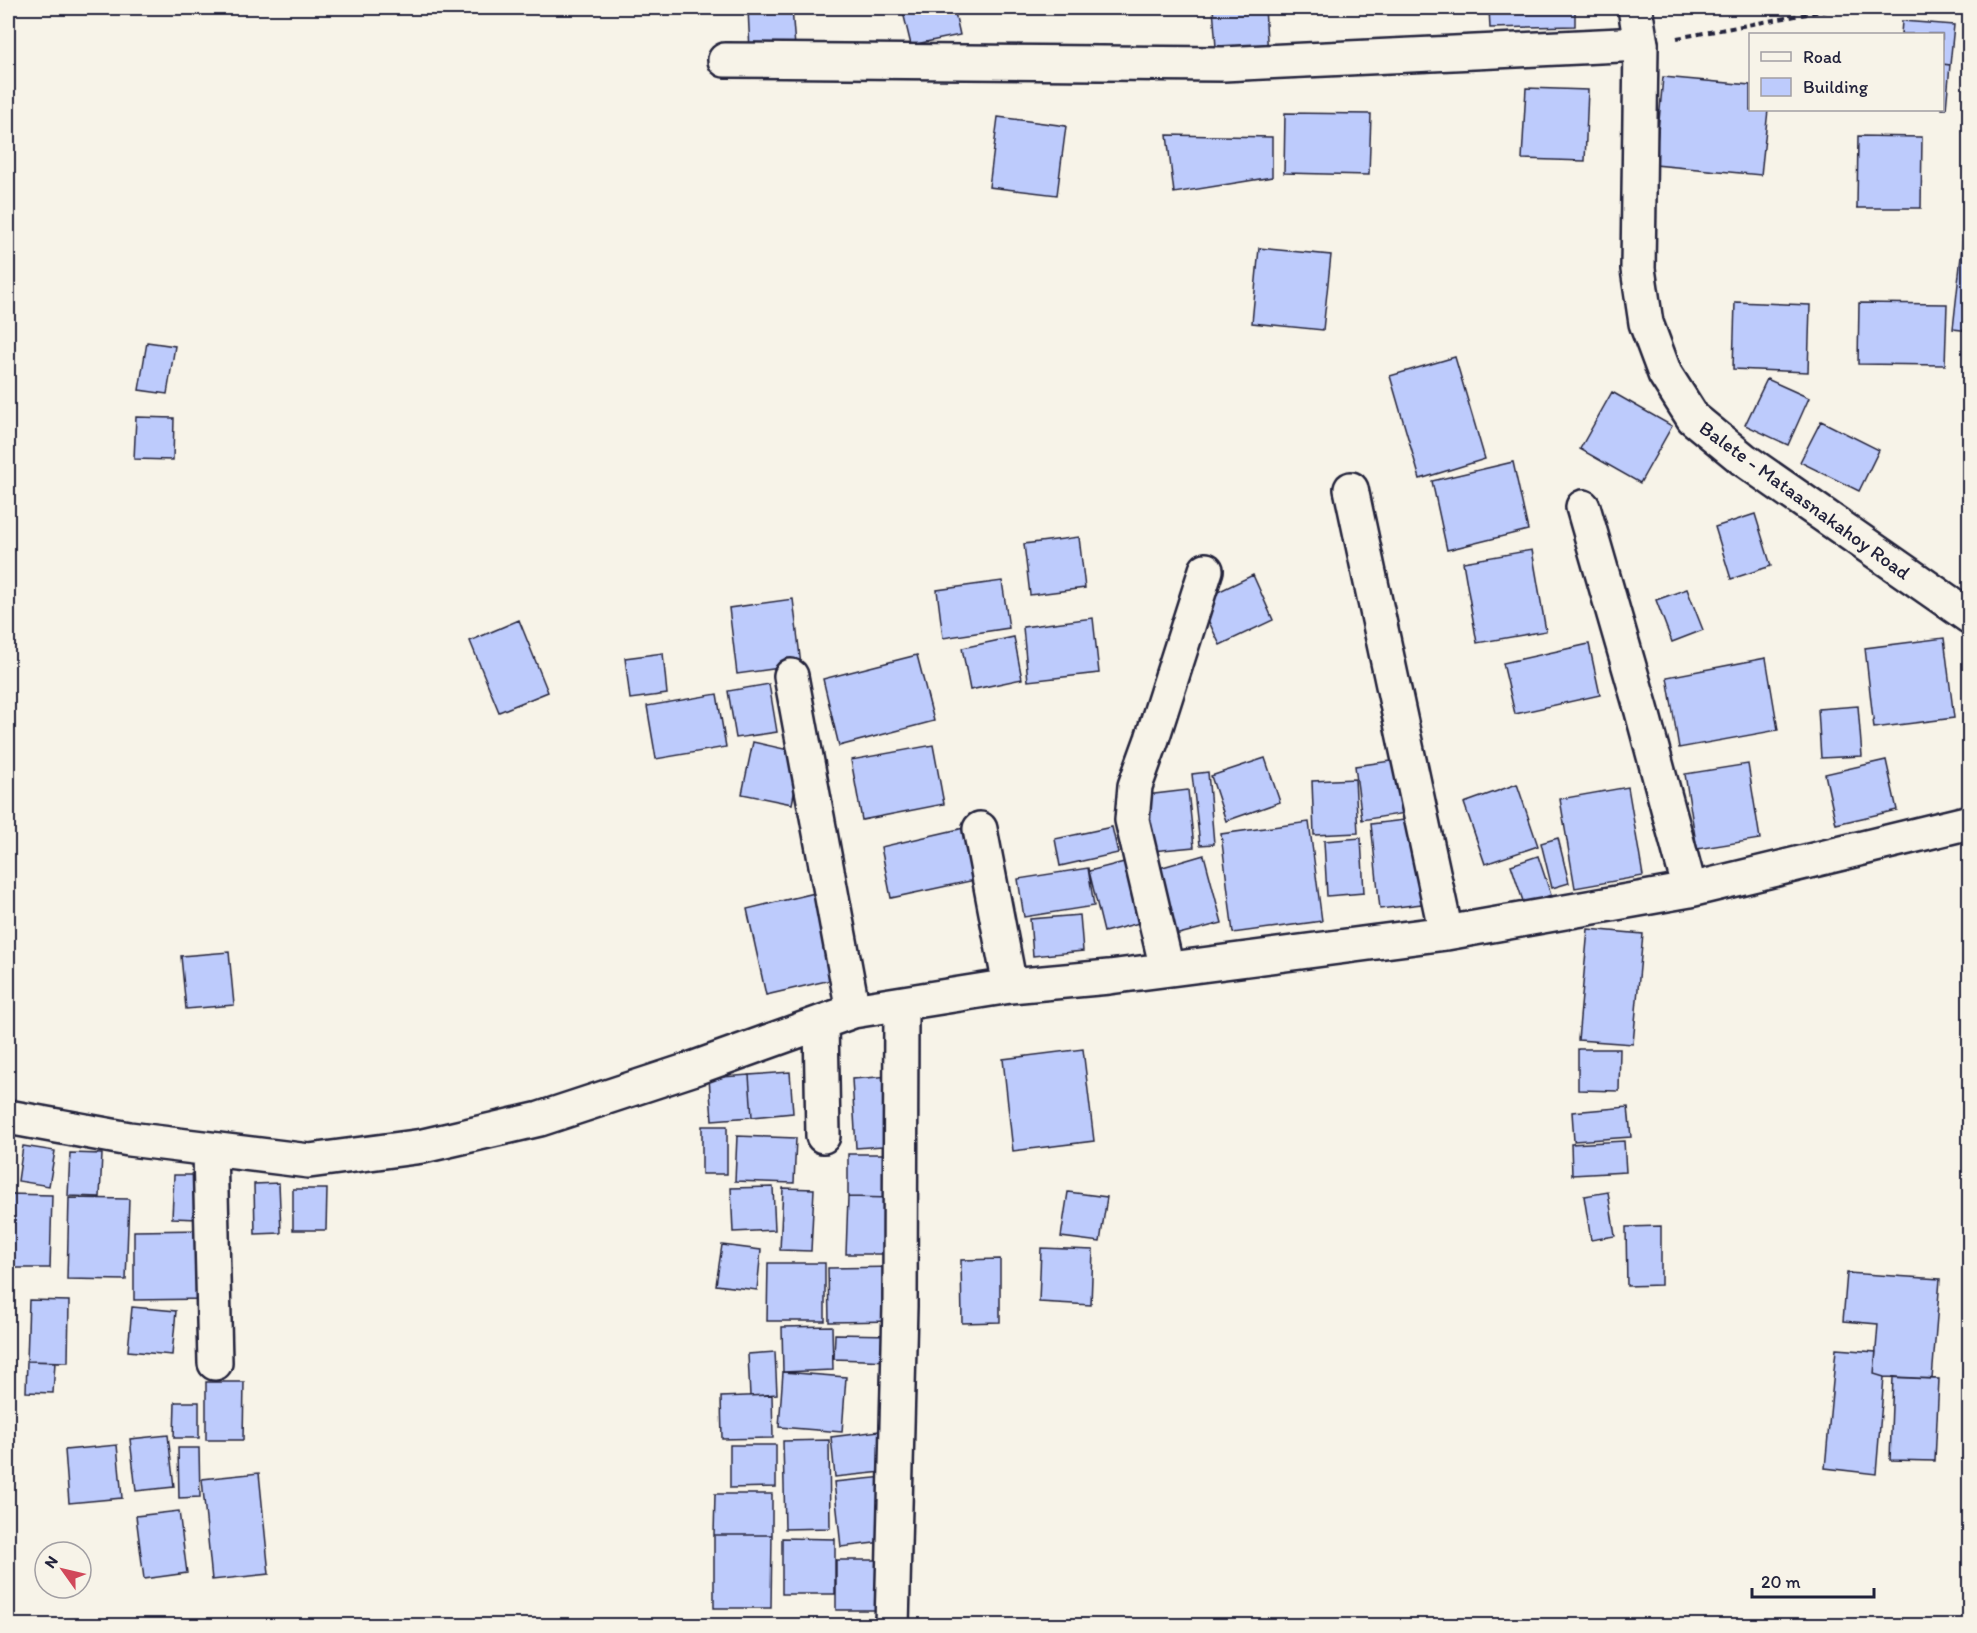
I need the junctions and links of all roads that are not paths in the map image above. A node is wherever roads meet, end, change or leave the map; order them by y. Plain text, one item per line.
1 (1635, 8) edge
2 (1641, 44) junction
3 (725, 60) dead end
4 (1351, 489) dead end
5 (1583, 507) dead end
6 (1206, 570) dead end
7 (1970, 617) edge
8 (791, 675) dead end
9 (1970, 822) edge
10 (980, 829) dead end
11 (1690, 890) junction
12 (1446, 933) junction
13 (1167, 969) junction
14 (1010, 986) junction
15 (901, 1005) junction
16 (853, 1011) junction
17 (821, 1023) junction
18 (8, 1117) edge
19 (823, 1136) dead end
20 (210, 1149) junction
21 (215, 1363) dead end
22 (892, 1626) edge

1 - 2 street, Balete - Mataasnakahoy Road
2 - 3 street
2 - 7 street, Balete - Mataasnakahoy Road
4 - 12 street
5 - 11 street
6 - 13 street
8 - 16 street
9 - 11 street
10 - 14 street
11 - 12 street
12 - 13 street
13 - 14 street
14 - 15 street
15 - 16 street
15 - 22 street
16 - 17 street
17 - 19 street
17 - 20 street
18 - 20 street
20 - 21 street

